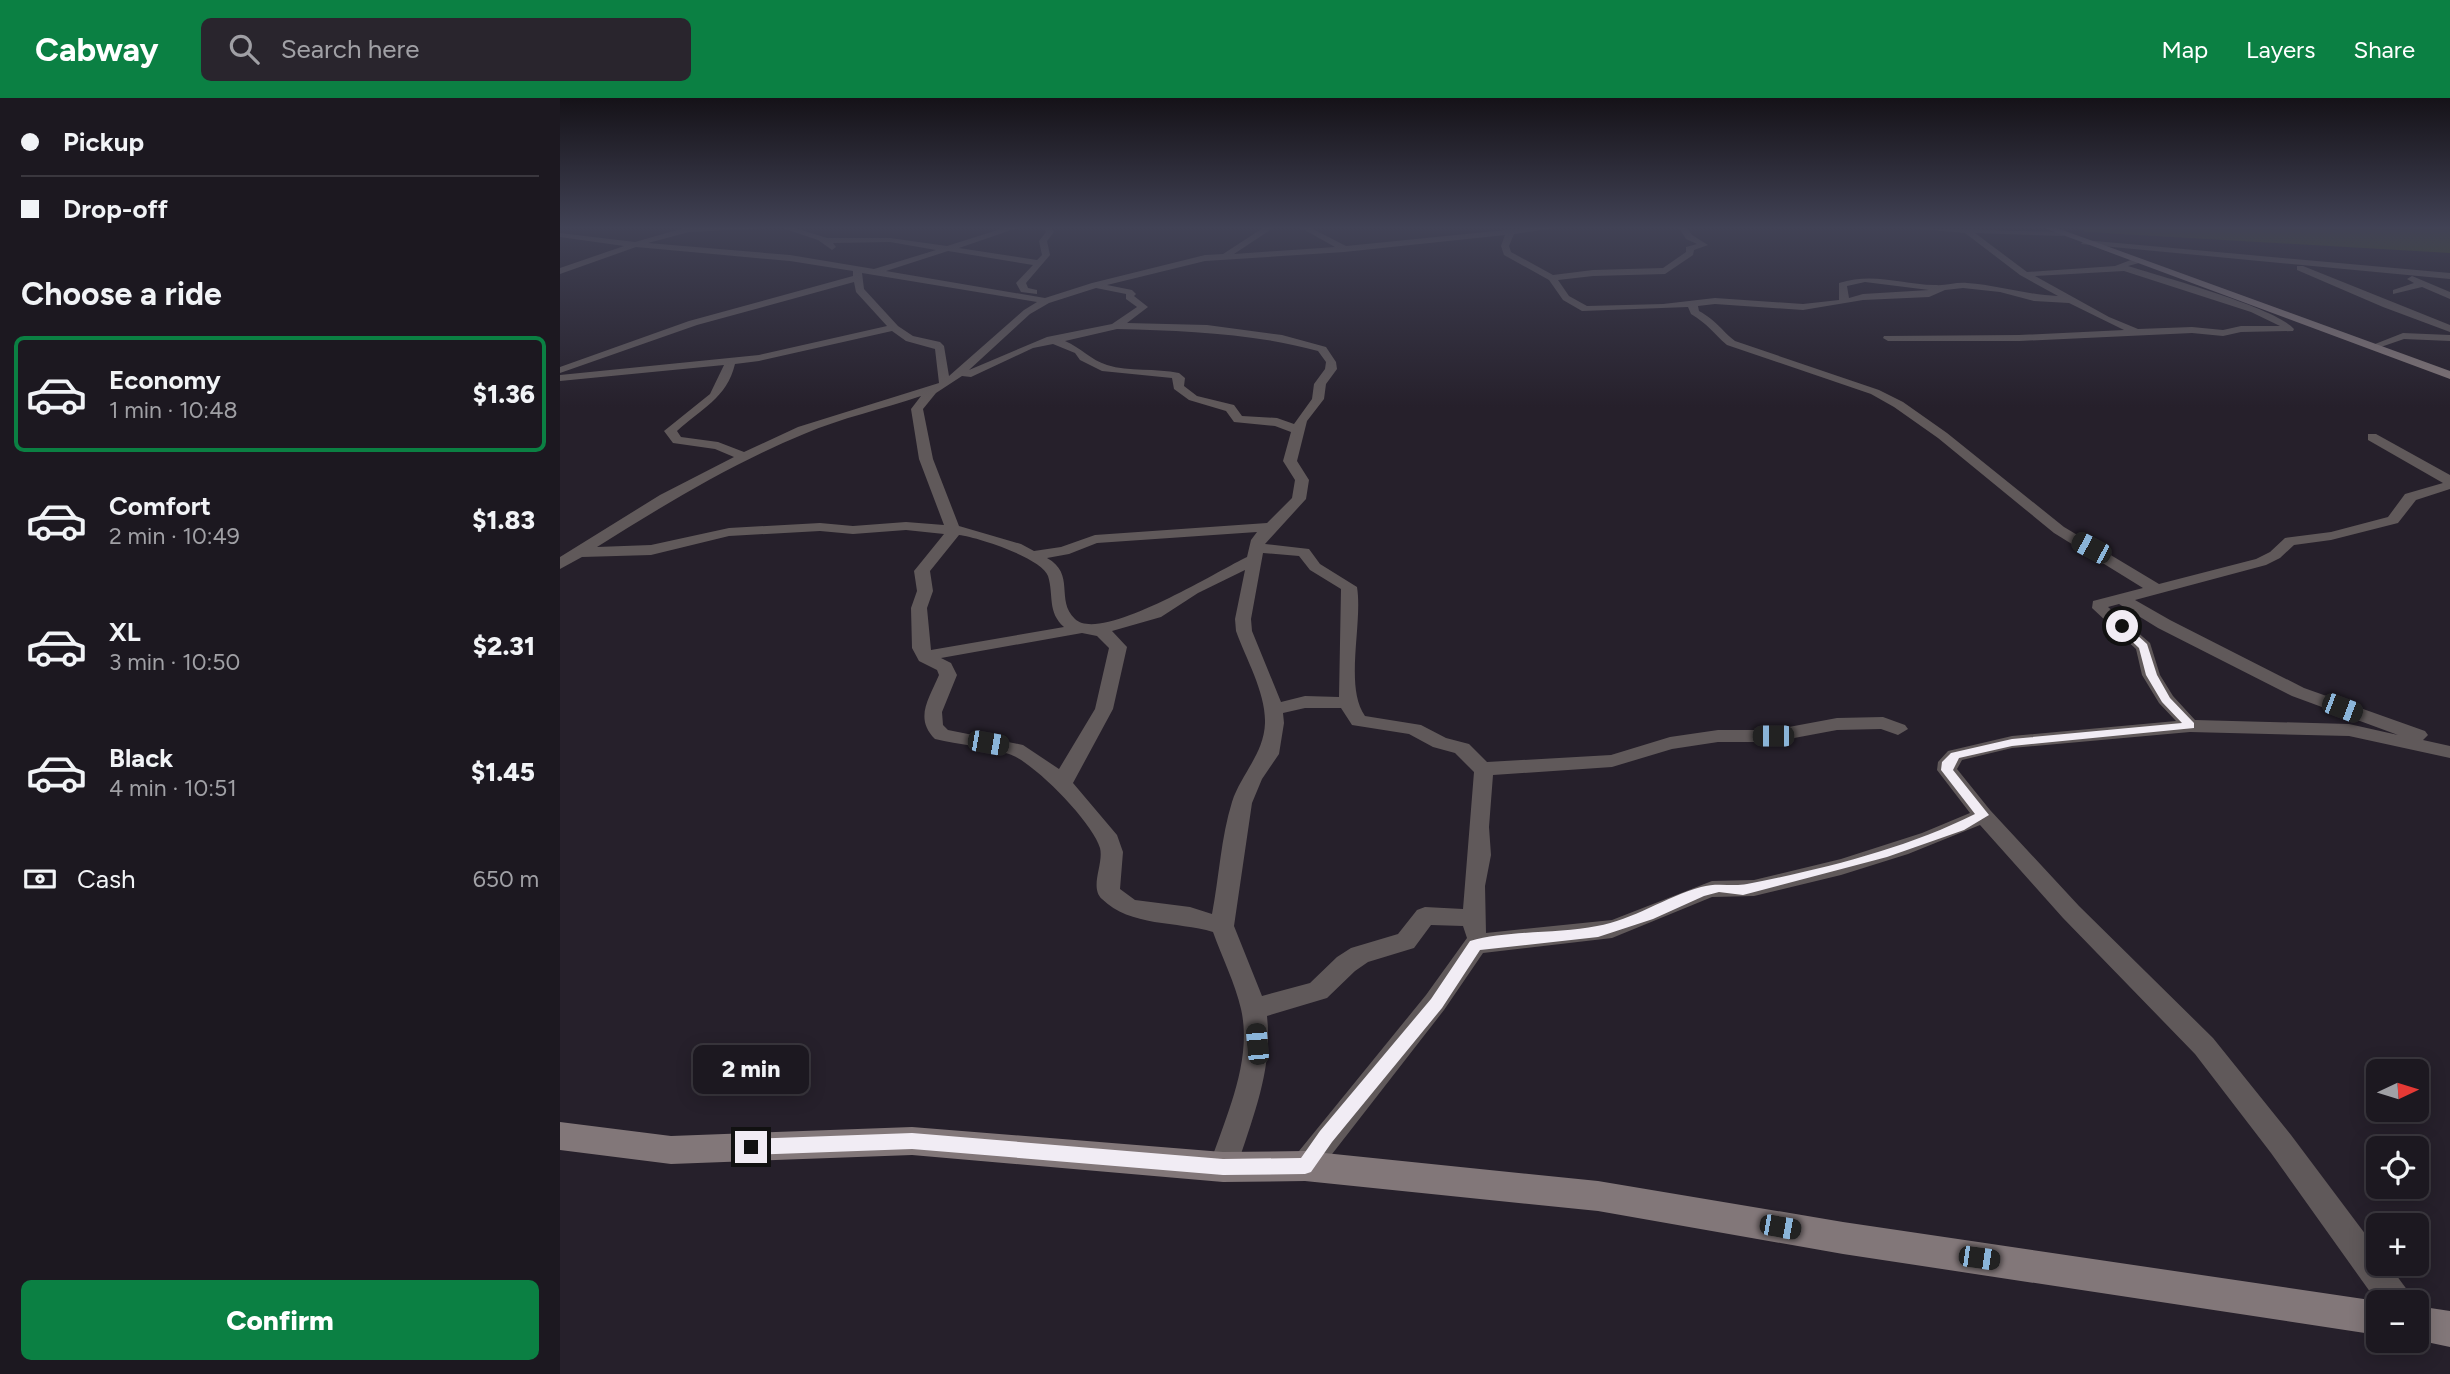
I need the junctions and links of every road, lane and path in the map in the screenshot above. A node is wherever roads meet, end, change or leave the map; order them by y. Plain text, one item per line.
1 (801, 288) edge
2 (858, 288) edge
3 (965, 288) edge
4 (1023, 288) edge
5 (1083, 288) edge
6 (1107, 288) edge
7 (1559, 288) edge
8 (1842, 288) edge
9 (1931, 288) edge
10 (1956, 288) edge
11 (1986, 288) edge
12 (2048, 288) edge
13 (2187, 288) edge
14 (2211, 288) edge
15 (2344, 288) edge
16 (2410, 288) edge
17 (2429, 288) edge
18 (1940, 289) junction
19 (1034, 292) junction
20 (2396, 292) dead end
21 (1046, 295) junction
22 (1020, 296) junction
23 (2450, 299) edge
24 (2070, 300) junction
25 (2435, 301) dead end
26 (1843, 302) junction
27 (1693, 304) junction
28 (1117, 326) junction
29 (894, 328) junction
30 (2450, 329) edge
31 (2148, 333) junction
32 (1888, 338) dead end
33 (2450, 338) edge
34 (1051, 339) junction
35 (2375, 346) junction
36 (1079, 351) junction
37 (728, 361) junction
38 (2450, 375) edge
39 (561, 376) edge
40 (945, 384) junction
41 (1298, 430) junction
42 (2372, 437) dead end
43 (745, 457) junction
44 (2450, 483) edge
45 (1271, 527) junction
46 (954, 531) junction
47 (582, 552) junction
48 (1254, 554) junction
49 (1033, 556) junction
50 (560, 564) edge
51 (2156, 589) junction
52 (2113, 600) junction
53 (1090, 629) junction
54 (925, 657) junction
55 (1348, 703) junction
56 (1273, 710) junction
57 (2190, 726) junction
58 (1898, 729) dead end
59 (2450, 750) edge
60 (1485, 769) junction
61 (1062, 784) junction
62 (1983, 815) junction
63 (1475, 918) junction
64 (1222, 926) junction
65 (1475, 945) junction
66 (1254, 1009) junction
67 (560, 1136) edge
68 (1305, 1166) junction
69 (1223, 1167) junction
70 (2388, 1290) edge
71 (2366, 1315) edge
72 (2429, 1325) edge
73 (2450, 1329) edge

1 - 39 street
2 - 29 street
3 - 22 street
4 - 19 street
5 - 21 street
6 - 28 street
7 - 27 street
8 - 26 street
9 - 18 street
10 - 18 street
11 - 24 street
12 - 24 street
13 - 31 street
14 - 35 street
15 - 30 street
16 - 20 street
17 - 23 street
18 - 26 street
19 - 21 street
19 - 22 street
21 - 22 street
21 - 40 street
23 - 25 street
24 - 31 street
26 - 27 street
27 - 51 street
28 - 34 street
28 - 36 street
28 - 41 street
29 - 37 street
29 - 40 street
31 - 32 street
33 - 35 street
34 - 36 street
34 - 40 street
35 - 38 street
36 - 41 street
37 - 39 street
37 - 43 street
40 - 43 street
40 - 46 street
41 - 45 street
42 - 44 street
43 - 47 street
44 - 51 street
45 - 48 street
45 - 49 street
46 - 47 street
46 - 49 street
46 - 54 street
47 - 50 street
48 - 53 street
48 - 55 street
48 - 56 street
49 - 53 street
51 - 52 street
52 - 57 street
52 - 59 street
53 - 54 street
53 - 61 street
54 - 61 street
55 - 56 street
55 - 60 street
56 - 64 street
57 - 59 street
57 - 62 street
58 - 60 street
60 - 63 street
61 - 64 street
62 - 65 street
62 - 70 street
63 - 65 street
63 - 66 street
64 - 66 street
65 - 68 street
66 - 69 street
67 - 69 street
68 - 69 street
68 - 71 street
72 - 73 street

